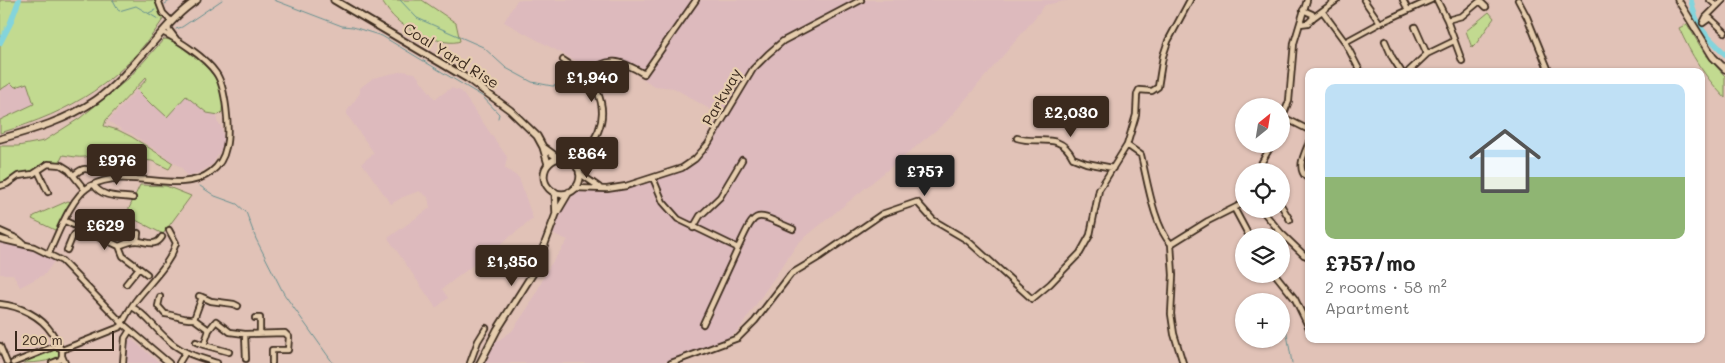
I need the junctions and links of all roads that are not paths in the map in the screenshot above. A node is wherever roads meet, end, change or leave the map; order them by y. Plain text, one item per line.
1 (158, 0) edge
2 (197, 0) edge
3 (334, 0) edge
4 (696, 0) edge
5 (862, 0) edge
6 (1190, 0) edge
7 (1306, 0) edge
8 (1338, 0) edge
9 (1364, 0) edge
10 (1404, 0) edge
11 (1431, 0) edge
12 (1437, 0) edge
13 (1518, 0) edge
14 (1678, 0) edge
15 (1710, 0) edge
16 (1723, 0) edge
17 (1716, 6) junction
18 (1486, 7) dead end
19 (1303, 10) junction
20 (1408, 10) junction
21 (1323, 12) junction
22 (1314, 17) junction
23 (1447, 20) junction
24 (171, 21) junction
25 (1380, 23) junction
26 (1300, 24) junction
27 (166, 26) junction
28 (1414, 27) dead end
29 (162, 32) junction
30 (1725, 32) edge
31 (176, 39) junction
32 (1385, 41) dead end
33 (1454, 41) junction
34 (1345, 42) junction
35 (1427, 54) junction
36 (562, 60) dead end
37 (1462, 61) dead end
38 (1358, 68) edge
39 (1399, 68) edge
40 (1412, 68) edge
41 (1548, 68) edge
42 (1725, 70) edge
43 (587, 75) junction
44 (1289, 98) edge
45 (1290, 122) edge
46 (1305, 128) edge
47 (1017, 138) dead end
48 (0, 139) edge
49 (1127, 145) junction
50 (543, 147) junction
51 (1305, 154) edge
52 (581, 155) junction
53 (558, 158) junction
54 (571, 160) junction
55 (742, 160) dead end
56 (548, 164) junction
57 (1114, 168) junction
58 (578, 170) junction
59 (38, 171) junction
60 (97, 172) dead end
61 (74, 175) junction
62 (1305, 176) edge
63 (654, 178) junction
64 (94, 184) junction
65 (0, 186) edge
66 (600, 188) junction
67 (85, 190) junction
68 (571, 190) junction
69 (48, 192) dead end
70 (555, 192) junction
71 (133, 198) dead end
72 (1234, 208) joint
73 (556, 214) junction
74 (1268, 218) edge
75 (108, 219) dead end
76 (65, 221) junction
77 (79, 228) junction
78 (693, 228) junction
79 (1245, 228) edge
80 (793, 229) dead end
81 (169, 230) dead end
82 (1, 232) edge
83 (138, 233) dead end
84 (162, 237) dead end
85 (100, 238) junction
86 (0, 239) edge
87 (137, 241) junction
88 (23, 244) junction
89 (1171, 244) junction
90 (119, 246) junction
91 (738, 248) junction
92 (67, 250) dead end
93 (49, 253) junction
94 (1305, 255) edge
95 (139, 268) junction
96 (147, 274) dead end
97 (1282, 283) edge
98 (126, 284) dead end
99 (160, 297) dead end
100 (0, 304) edge
101 (152, 305) dead end
102 (158, 306) junction
103 (238, 306) dead end
104 (132, 307) junction
105 (260, 318) dead end
106 (194, 319) junction
107 (1305, 320) edge
108 (123, 323) junction
109 (703, 324) dead end
110 (486, 328) dead end
111 (130, 330) junction
112 (209, 330) junction
113 (260, 333) junction
114 (245, 334) junction
115 (196, 342) dead end
116 (204, 345) junction
117 (0, 346) edge
118 (60, 348) junction
119 (229, 352) dead end
120 (473, 352) junction
121 (185, 353) junction
122 (62, 356) junction
123 (484, 356) junction
124 (246, 359) dead end
125 (6, 363) edge
126 (13, 363) edge
127 (52, 363) edge
128 (65, 363) edge
129 (123, 363) edge
130 (169, 363) edge
131 (179, 363) edge
132 (217, 363) edge
133 (272, 363) edge
134 (470, 363) edge
135 (480, 363) edge
136 (671, 363) edge
137 (1183, 363) edge

1 - 24 street
2 - 24 main road
3 - 50 main road, Coal Yard Rise
4 - 43 street
5 - 63 street, Parkway
6 - 49 street
7 - 19 street
8 - 21 street
9 - 25 street
10 - 20 street
11 - 20 street
12 - 23 street
13 - 41 street
14 - 42 main road
15 - 17 street
16 - 17 street
17 - 30 street
18 - 23 street
19 - 22 street
19 - 26 street
20 - 25 street
21 - 22 street
21 - 34 street
22 - 26 street
23 - 33 street
24 - 27 main road
25 - 34 street
26 - 44 street
27 - 29 main road
27 - 31 street
28 - 35 street
29 - 31 street
29 - 48 main road
31 - 64 street
32 - 39 street
33 - 35 street
33 - 37 street
34 - 38 street
35 - 40 street
36 - 43 street
43 - 52 street
45 - 46 street
47 - 57 street
49 - 57 street
49 - 89 street
50 - 53 main road, Coal Yard Rise
50 - 56 main road, Coal Yard Rise
51 - 62 street
52 - 54 street
52 - 58 street
53 - 54 main road
53 - 56 main road
54 - 58 main road
55 - 78 street
56 - 70 main road
57 - 136 street
58 - 66 street
58 - 68 main road
59 - 61 street
59 - 65 street
59 - 69 street
60 - 61 street
61 - 67 street
63 - 66 street, Parkway
63 - 78 street
64 - 67 street
64 - 71 street
66 - 68 street, Parkway
67 - 76 street
68 - 70 main road
68 - 73 main road
70 - 73 main road
72 - 79 street
72 - 89 street
73 - 123 main road
74 - 94 street
75 - 85 street
76 - 77 street
76 - 93 street
77 - 85 street
77 - 92 street
78 - 91 street
80 - 91 street
81 - 104 street
82 - 88 street
83 - 87 street
84 - 87 street
85 - 90 street
86 - 88 street
87 - 90 street
88 - 93 street
89 - 137 street
90 - 95 street
91 - 109 street
93 - 108 street
95 - 96 street
95 - 98 street
97 - 107 street
99 - 102 street
100 - 118 street
101 - 102 street
102 - 106 street
103 - 106 street
104 - 108 street
104 - 121 street
105 - 113 street
106 - 112 street
108 - 111 street
108 - 118 street
110 - 120 street
111 - 129 street
111 - 130 street
112 - 114 street
112 - 116 street
113 - 114 street
113 - 133 street
114 - 124 street
115 - 116 street
116 - 119 street
117 - 125 street
118 - 122 street
118 - 126 street
120 - 123 street
120 - 134 street
121 - 131 street
121 - 132 street
122 - 127 street
122 - 128 street
123 - 135 main road

